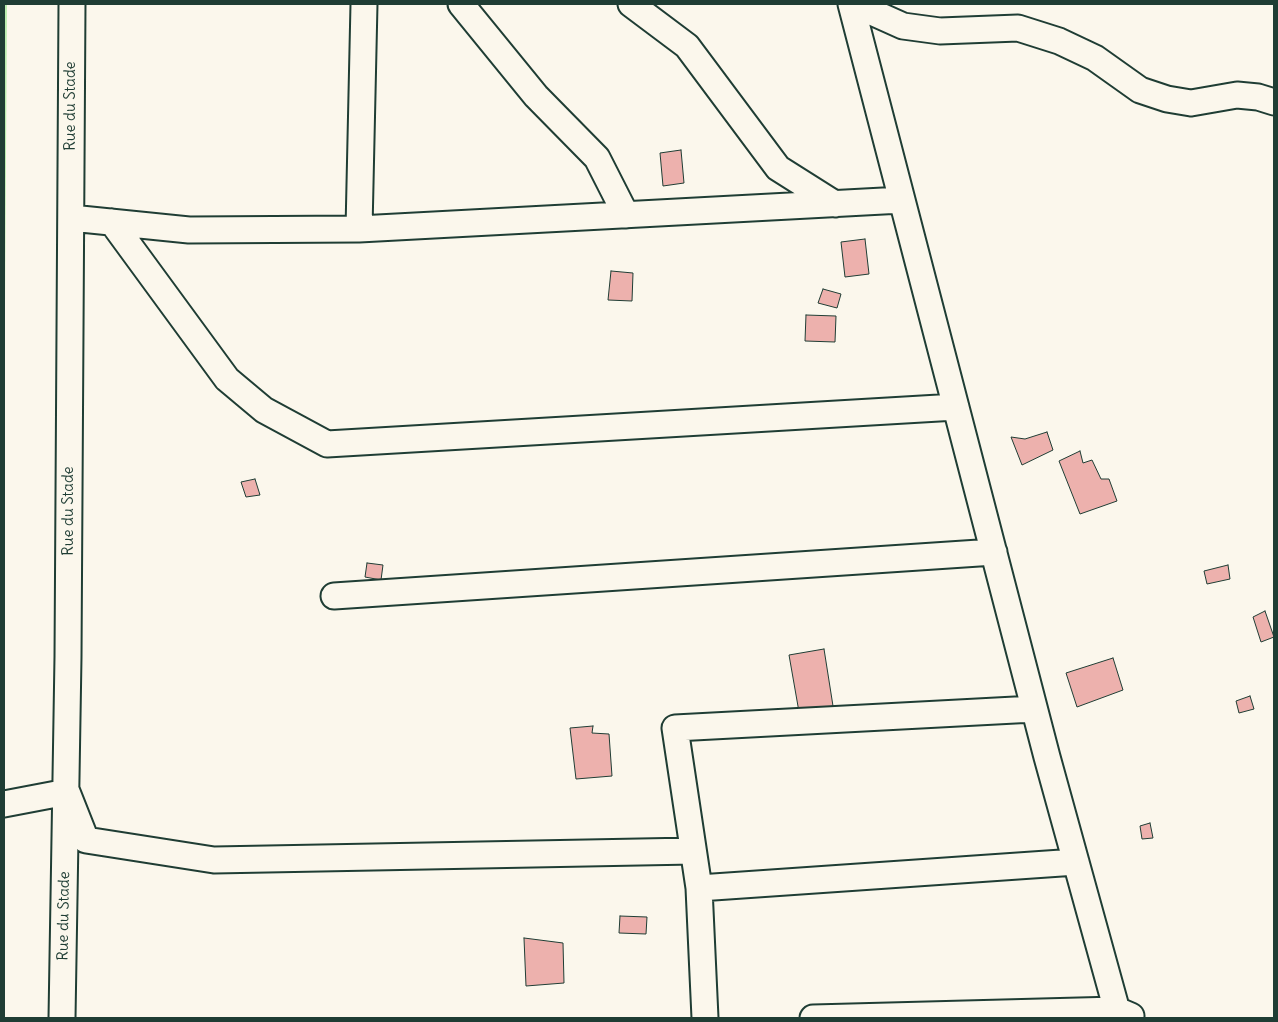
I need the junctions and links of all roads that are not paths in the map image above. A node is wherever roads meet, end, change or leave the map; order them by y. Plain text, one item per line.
1 (72, 4) edge
2 (364, 4) edge
3 (461, 4) edge
4 (632, 4) edge
5 (853, 4) edge
6 (1274, 102) edge
7 (902, 200) junction
8 (835, 204) junction
9 (626, 215) junction
10 (71, 218) junction
11 (112, 222) junction
12 (359, 229) junction
13 (956, 407) junction
14 (994, 552) junction
15 (334, 596) dead end
16 (1034, 709) junction
17 (67, 792) junction
18 (4, 804) edge
19 (693, 851) junction
20 (1076, 862) junction
21 (699, 888) junction
22 (1124, 1016) edge
23 (62, 1018) edge
24 (705, 1018) edge
25 (812, 1018) edge

1 - 10 street, Rue du Stade
2 - 12 street
3 - 9 street
4 - 8 street
5 - 6 street
5 - 7 street
7 - 8 street
7 - 13 street
8 - 9 street
9 - 12 street
10 - 11 street
10 - 17 street, Rue du Stade
11 - 12 street
11 - 13 street
13 - 14 street
14 - 15 street
14 - 16 street
16 - 19 street
16 - 20 street
17 - 18 street
17 - 19 street
17 - 23 street, Rue du Stade
19 - 21 street
20 - 21 street
20 - 22 street
21 - 24 street
22 - 25 street

